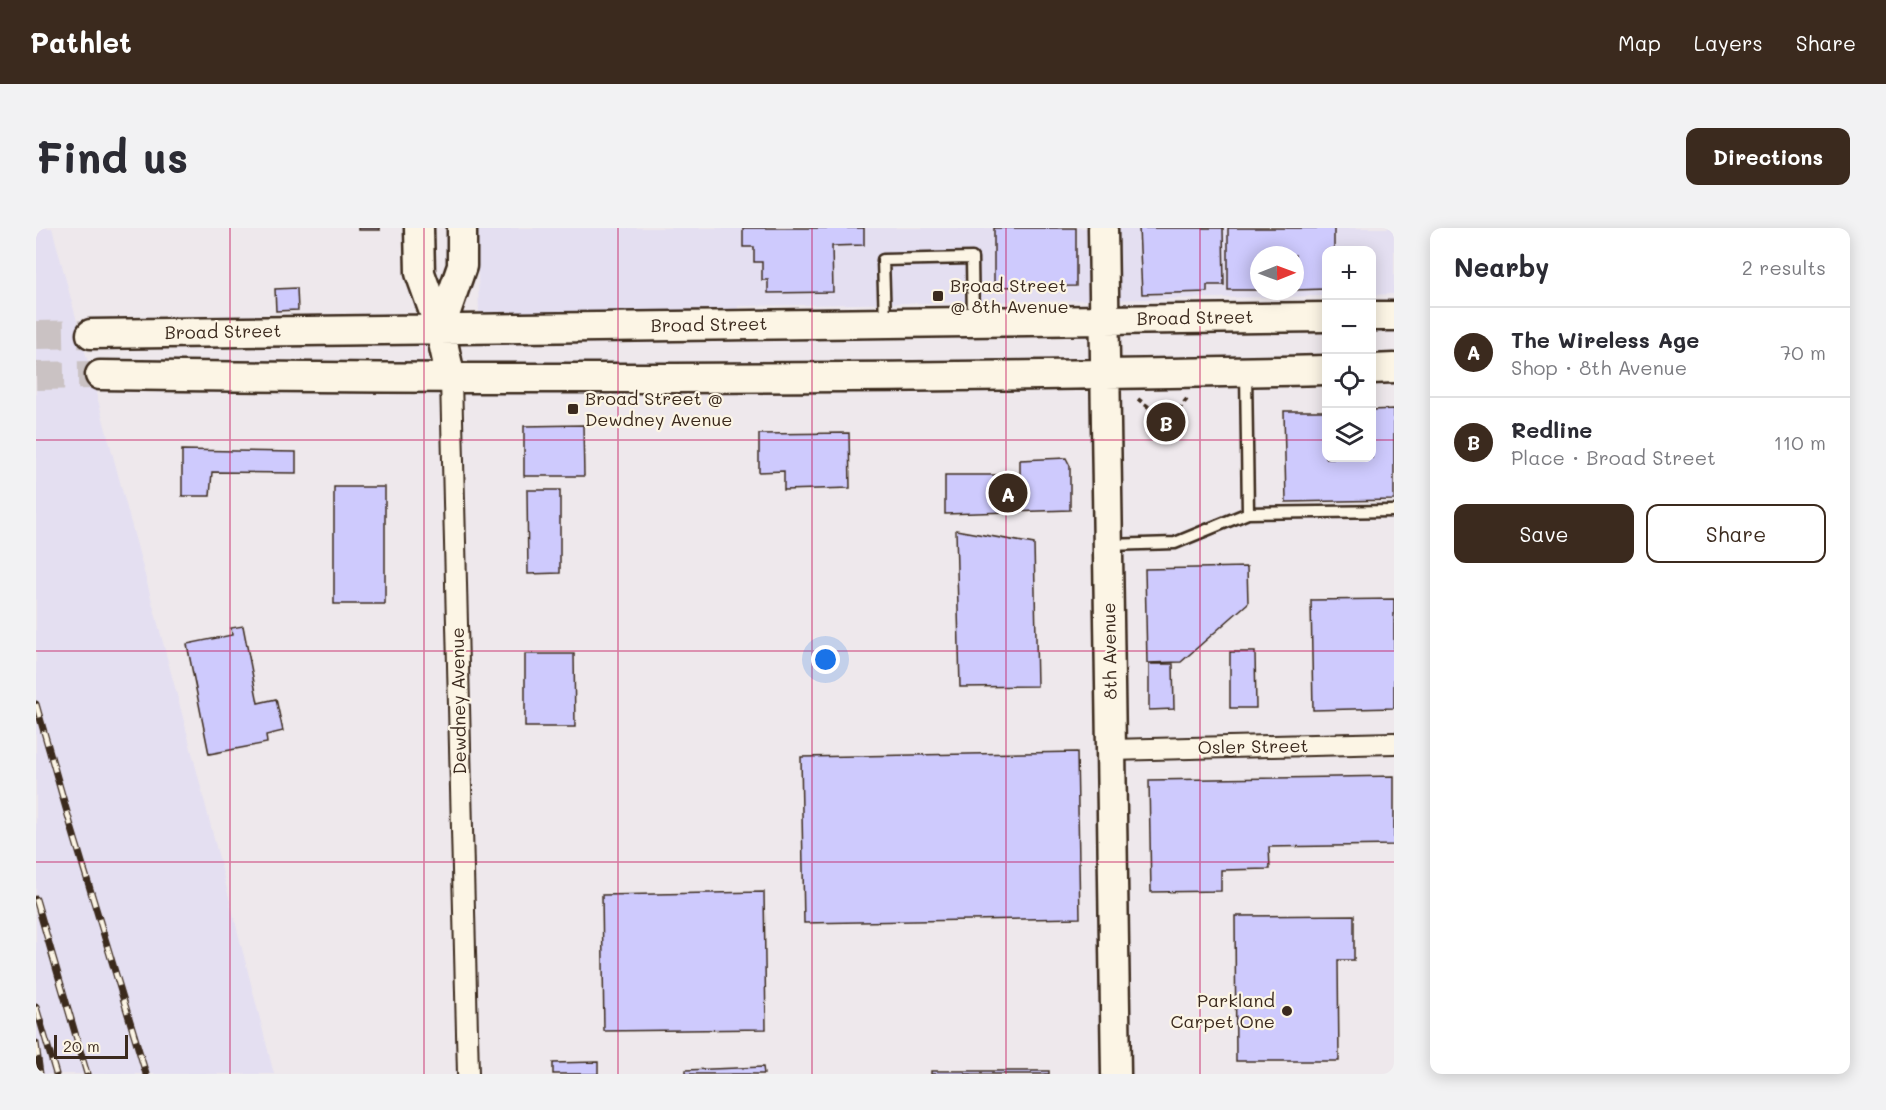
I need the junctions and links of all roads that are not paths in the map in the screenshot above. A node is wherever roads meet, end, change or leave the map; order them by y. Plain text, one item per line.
1 (419, 228) edge
2 (462, 228) edge
3 (1103, 228) edge
4 (1322, 316) edge
5 (1376, 316) edge
6 (1394, 316) edge
7 (1104, 319) junction
8 (973, 321) junction
9 (885, 322) junction
10 (440, 329) junction
11 (91, 334) tunnel mouth
12 (1394, 368) edge
13 (1376, 369) edge
14 (1322, 370) edge
15 (1246, 372) junction
16 (100, 375) tunnel mouth
17 (1105, 375) junction
18 (451, 379) junction
19 (1394, 511) edge
20 (1248, 513) junction
21 (1108, 545) junction
22 (1394, 744) edge
23 (1111, 750) junction
24 (468, 1074) edge
25 (1116, 1074) edge

1 - 10 main road, Dewdney Avenue
2 - 10 main road
3 - 7 main road, 8th Avenue
4 - 7 main road, Broad Street
5 - 6 main road
7 - 8 main road, Broad Street
7 - 17 main road, 8th Avenue
8 - 9 main road, Broad Street
8 - 9 lane
9 - 10 main road, Broad Street
10 - 11 main road, Broad Street
10 - 18 main road, Dewdney Avenue
12 - 13 main road
14 - 15 main road
15 - 17 main road
15 - 20 lane
16 - 18 main road
17 - 18 main road
17 - 21 main road, 8th Avenue
18 - 24 street, Dewdney Avenue
19 - 20 lane
20 - 21 lane
21 - 23 main road, 8th Avenue
22 - 23 street, Osler Street
23 - 25 main road, 8th Avenue

